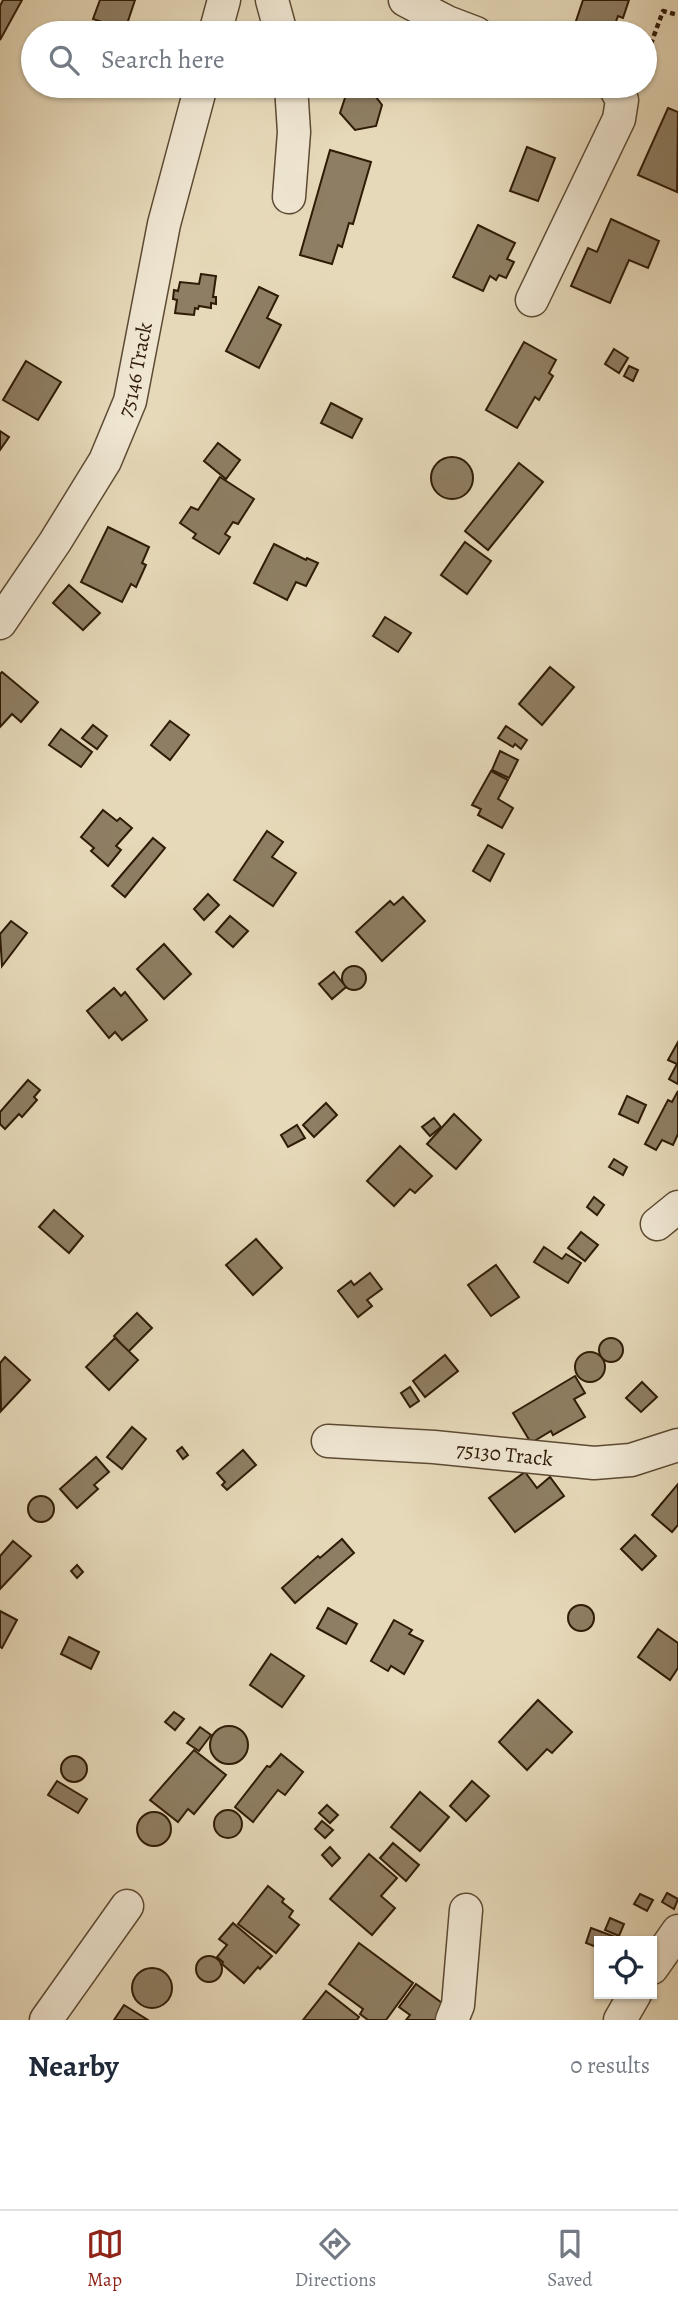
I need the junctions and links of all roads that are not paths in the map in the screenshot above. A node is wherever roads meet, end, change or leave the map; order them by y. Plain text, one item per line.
1 (224, 0) edge
2 (272, 0) edge
3 (405, 0) edge
4 (218, 21) edge
5 (278, 21) edge
6 (445, 21) edge
7 (198, 98) edge
8 (292, 98) edge
9 (621, 98) edge
10 (289, 197) dead end
11 (532, 300) dead end
12 (0, 624) edge
13 (328, 1441) dead end
14 (678, 1445) edge
15 (127, 1906) dead end
16 (466, 1910) dead end
17 (678, 1931) edge
18 (657, 1961) edge
19 (632, 1999) edge
20 (46, 2020) edge
21 (452, 2020) edge
22 (620, 2020) edge

1 - 4 street
2 - 5 street
3 - 6 street
7 - 12 street, 75146 Track
8 - 10 street
9 - 11 street
13 - 14 street, 75130 Track
15 - 20 street
16 - 21 street
17 - 18 street
19 - 22 street

